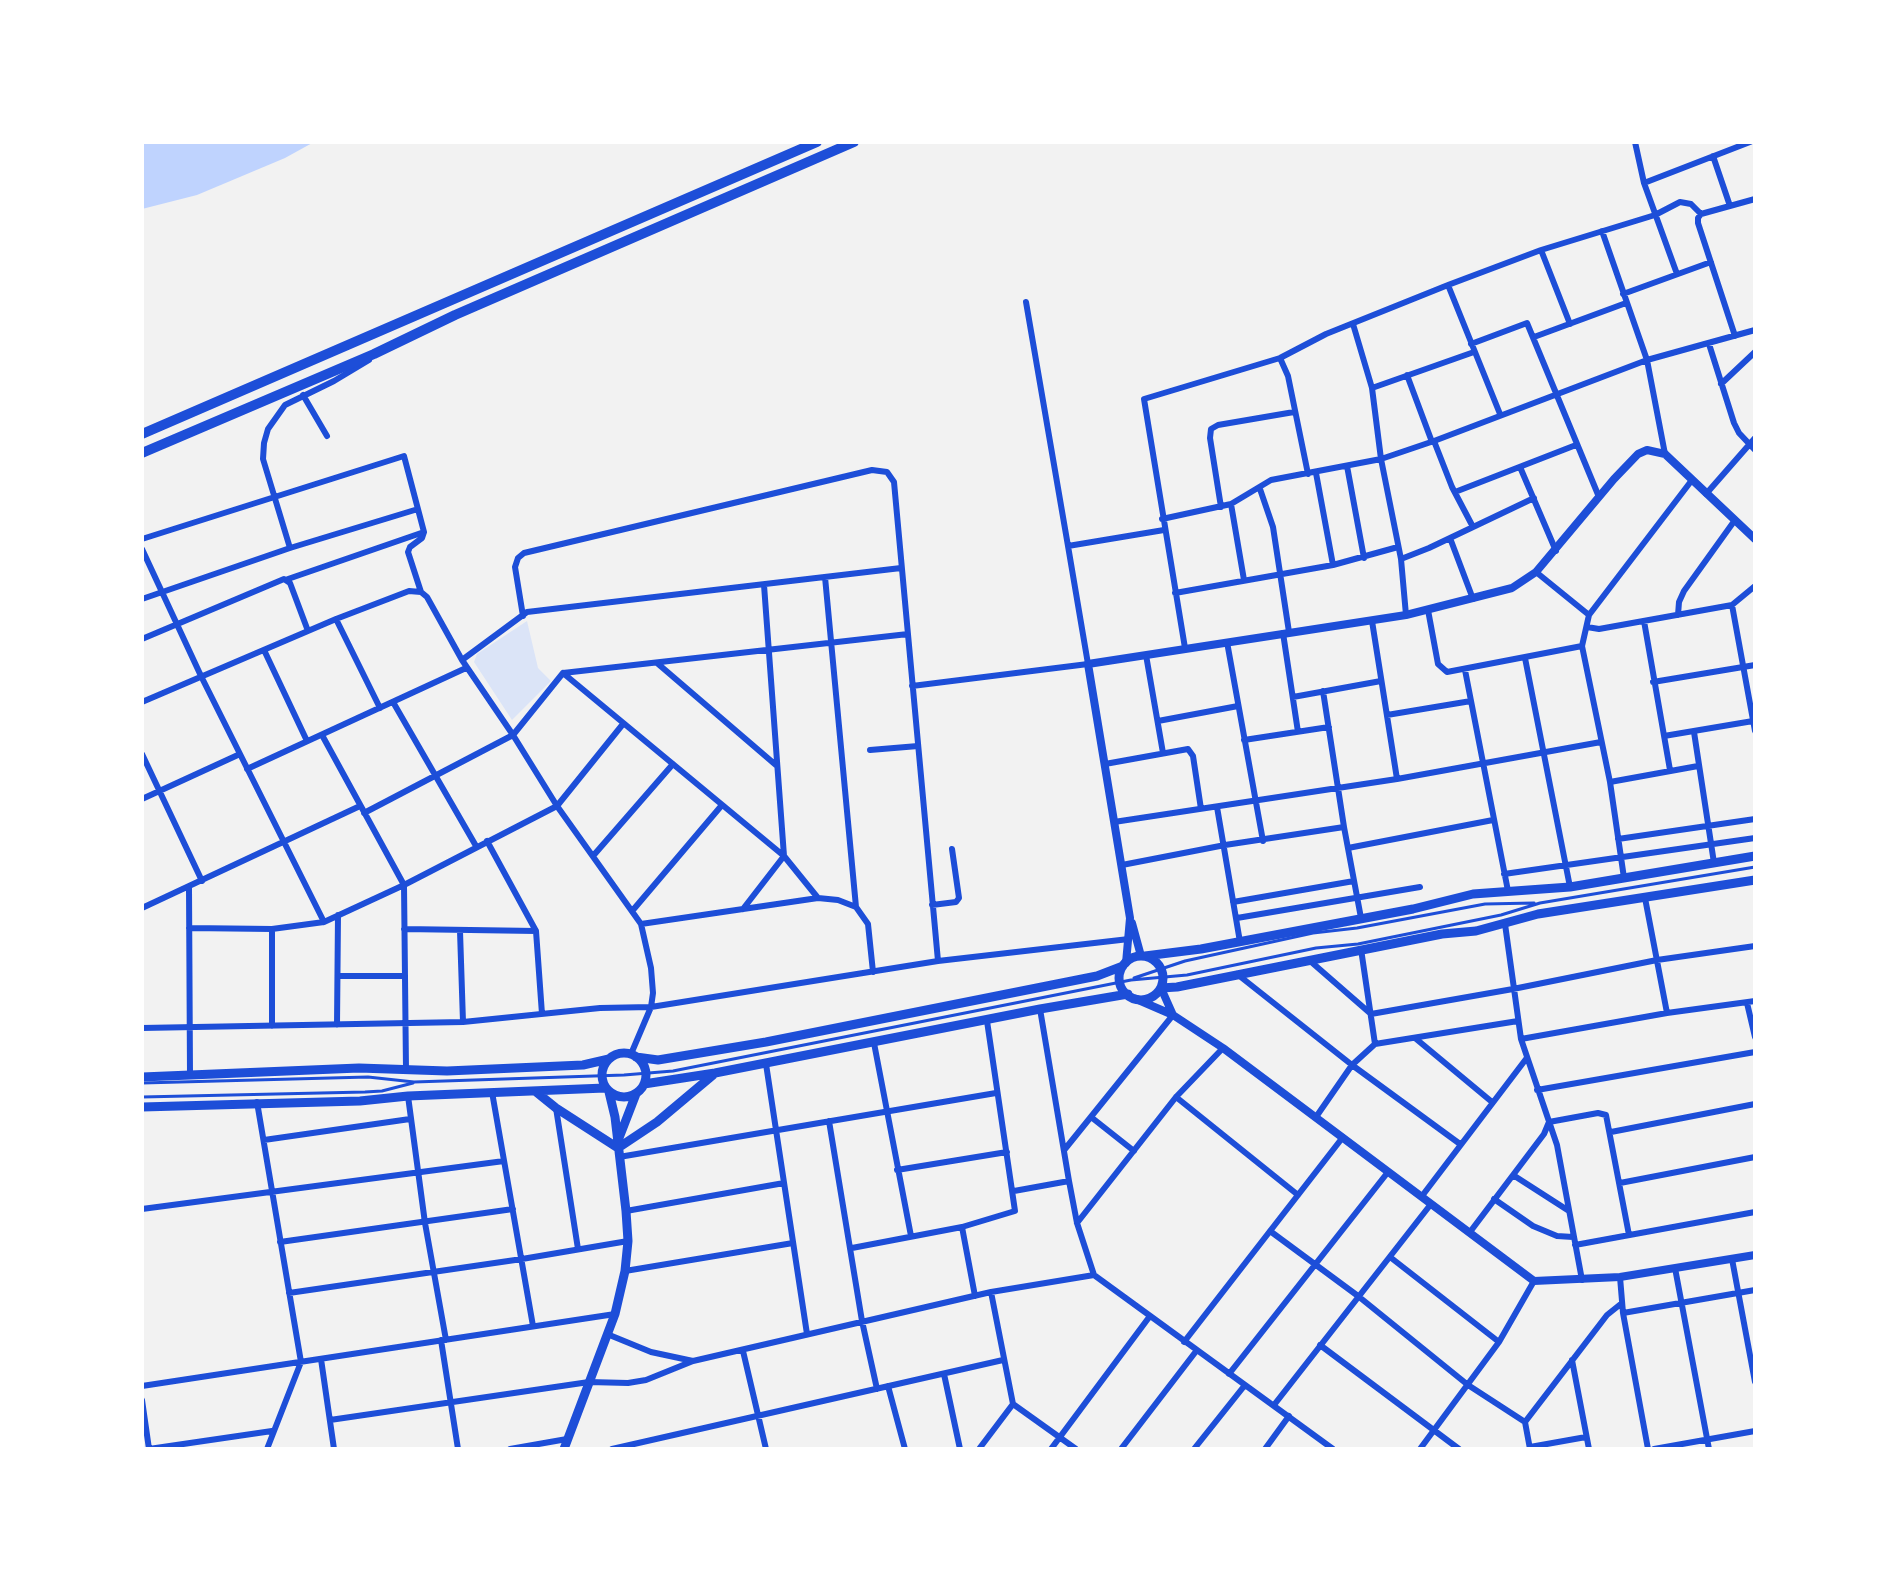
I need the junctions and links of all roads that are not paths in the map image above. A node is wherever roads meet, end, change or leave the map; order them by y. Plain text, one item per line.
1 (817, 142) edge
2 (854, 142) edge
3 (1635, 142) edge
4 (1750, 142) edge
5 (1713, 156) junction
6 (1644, 183) junction
7 (1755, 199) edge
8 (1730, 206) junction
9 (1701, 214) junction
10 (1655, 215) junction
11 (1602, 231) junction
12 (1541, 250) junction
13 (1711, 262) junction
14 (1677, 274) junction
15 (1448, 285) junction
16 (1623, 294) junction
17 (1026, 302) dead end
18 (1626, 303) junction
19 (1353, 324) junction
20 (1570, 324) junction
21 (1755, 330) edge
22 (1735, 336) junction
23 (1534, 337) junction
24 (1471, 344) junction
25 (1709, 344) junction
26 (1474, 352) junction
27 (1755, 352) edge
28 (374, 354) junction
29 (1280, 358) junction
30 (1647, 360) junction
31 (1407, 375) junction
32 (1721, 384) junction
33 (1372, 388) junction
34 (1555, 394) junction
35 (303, 395) junction
36 (1294, 412) junction
37 (1500, 414) junction
38 (142, 434) edge
39 (327, 436) dead end
40 (1755, 438) edge
41 (1433, 442) junction
42 (1576, 445) junction
43 (1752, 448) edge
44 (142, 453) edge
45 (1665, 454) junction
46 (1381, 459) junction
47 (1347, 466) junction
48 (1520, 467) junction
49 (1312, 473) junction
50 (1692, 480) junction
51 (1260, 489) junction
52 (1455, 492) junction
53 (1706, 494) junction
54 (274, 496) junction
55 (1599, 497) junction
56 (1534, 498) junction
57 (1231, 504) junction
58 (1221, 507) junction
59 (418, 509) junction
60 (1162, 519) junction
61 (1735, 520) junction
62 (1473, 527) junction
63 (1164, 530) junction
64 (424, 532) junction
65 (1450, 538) junction
66 (142, 539) edge
67 (1755, 539) edge
68 (1068, 546) junction
69 (1398, 547) junction
70 (290, 548) junction
71 (142, 549) edge
72 (1556, 551) junction
73 (1364, 558) junction
74 (1401, 559) junction
75 (1333, 565) junction
76 (901, 568) junction
77 (1536, 572) junction
78 (1279, 573) junction
79 (825, 577) junction
80 (288, 579) junction
81 (1244, 580) junction
82 (764, 585) junction
83 (1755, 586) edge
84 (421, 592) junction
85 (161, 593) junction
86 (1175, 593) junction
87 (142, 599) edge
88 (1473, 599) junction
89 (1732, 605) junction
90 (1428, 610) junction
91 (1406, 615) junction
92 (1589, 615) junction
93 (1678, 615) junction
94 (523, 616) junction
95 (336, 619) junction
96 (1372, 621) junction
97 (1644, 621) junction
98 (176, 625) junction
99 (1587, 627) junction
100 (308, 631) junction
101 (1286, 633) junction
102 (908, 634) junction
103 (142, 639) edge
104 (1227, 642) junction
105 (830, 643) junction
106 (1582, 646) junction
107 (1185, 648) junction
108 (264, 650) junction
109 (768, 650) junction
110 (1146, 655) junction
111 (1525, 658) junction
112 (462, 660) junction
113 (657, 663) junction
114 (1088, 664) junction
115 (1755, 665) edge
116 (1743, 667) junction
117 (466, 668) junction
118 (1465, 670) junction
119 (563, 673) junction
120 (201, 676) junction
121 (1381, 681) junction
122 (1653, 682) junction
123 (912, 686) junction
124 (1323, 691) junction
125 (1293, 697) junction
126 (1471, 701) junction
127 (142, 702) edge
128 (393, 702) junction
129 (1238, 706) junction
130 (380, 708) junction
131 (1387, 715) junction
132 (1158, 721) junction
133 (1753, 721) edge
134 (623, 724) junction
135 (1329, 727) junction
136 (1755, 731) edge
137 (1298, 732) junction
138 (1694, 732) junction
139 (322, 735) junction
140 (513, 735) junction
141 (1664, 736) junction
142 (1244, 740) junction
143 (307, 741) junction
144 (1601, 742) junction
145 (918, 746) junction
146 (870, 750) dead end
147 (1163, 753) junction
148 (1542, 753) junction
149 (142, 754) edge
150 (240, 754) junction
151 (1483, 763) junction
152 (673, 764) junction
153 (1105, 764) junction
154 (777, 766) junction
155 (1698, 766) junction
156 (247, 769) junction
157 (1670, 770) junction
158 (436, 776) junction
159 (1397, 779) junction
160 (1610, 782) junction
161 (1339, 788) junction
162 (159, 791) junction
163 (142, 799) edge
164 (1255, 801) junction
165 (722, 805) junction
166 (557, 806) junction
167 (1217, 807) junction
168 (362, 809) junction
169 (1201, 809) junction
170 (1755, 819) edge
171 (1493, 820) junction
172 (1114, 822) junction
173 (1708, 825) junction
174 (1344, 827) junction
175 (1755, 838) edge
176 (1618, 839) junction
177 (487, 841) junction
178 (1263, 841) junction
179 (283, 842) junction
180 (1225, 845) junction
181 (1711, 845) junction
182 (476, 846) junction
183 (1348, 848) junction
184 (952, 849) dead end
185 (593, 856) junction
186 (784, 856) junction
187 (1755, 856) edge
188 (1621, 859) junction
189 (1714, 863) junction
190 (1122, 865) junction
191 (1565, 865) junction
192 (1755, 867) edge
193 (1504, 874) junction
194 (1624, 878) junction
195 (1755, 880) edge
196 (202, 881) junction
197 (1354, 881) junction
198 (404, 885) junction
199 (189, 887) junction
200 (1420, 887) dead end
201 (1570, 887) junction
202 (1508, 891) junction
203 (818, 898) junction
204 (1357, 898) junction
205 (1645, 898) junction
206 (1233, 902) junction
207 (1540, 903) junction
208 (932, 905) junction
209 (856, 907) junction
210 (142, 908) edge
211 (743, 909) junction
212 (633, 910) junction
213 (338, 915) junction
214 (1130, 918) junction
215 (1237, 918) junction
216 (1361, 918) junction
217 (324, 922) junction
218 (641, 924) junction
219 (1505, 924) junction
220 (189, 928) junction
221 (272, 929) junction
222 (404, 929) junction
223 (460, 931) junction
224 (536, 931) junction
225 (1129, 939) junction
226 (1240, 942) junction
227 (1755, 946) edge
228 (1361, 949) junction
229 (1143, 956) junction
230 (1308, 959) junction
231 (1657, 960) junction
232 (938, 961) junction
233 (1124, 964) junction
234 (873, 972) junction
235 (1236, 973) junction
236 (338, 976) junction
237 (405, 976) junction
238 (1162, 978) junction
239 (1125, 981) junction
240 (1513, 989) junction
241 (1132, 997) junction
242 (1751, 1002) edge
243 (651, 1007) junction
244 (1040, 1009) junction
245 (1667, 1013) junction
246 (542, 1014) junction
247 (1371, 1014) junction
248 (1173, 1015) junction
249 (987, 1021) junction
250 (1518, 1021) junction
251 (463, 1022) junction
252 (405, 1023) junction
253 (337, 1025) junction
254 (272, 1026) junction
255 (191, 1027) junction
256 (142, 1028) edge
257 (1414, 1037) junction
258 (1755, 1037) edge
259 (1521, 1039) junction
260 (874, 1043) junction
261 (1375, 1044) junction
262 (1223, 1048) junction
263 (1755, 1052) edge
264 (633, 1056) junction
265 (609, 1059) junction
266 (1527, 1059) junction
267 (766, 1064) junction
268 (1352, 1065) junction
269 (406, 1071) junction
270 (715, 1073) junction
271 (601, 1076) junction
272 (190, 1077) junction
273 (645, 1079) junction
274 (142, 1080) edge
275 (414, 1082) junction
276 (607, 1090) junction
277 (1537, 1090) junction
278 (535, 1091) junction
279 (492, 1092) junction
280 (996, 1093) junction
281 (636, 1094) junction
282 (408, 1096) junction
283 (142, 1097) edge
284 (1176, 1097) junction
285 (257, 1102) junction
286 (1492, 1102) junction
287 (1755, 1104) edge
288 (142, 1107) edge
289 (556, 1108) junction
290 (886, 1111) junction
291 (1091, 1117) junction
292 (1316, 1117) junction
293 (410, 1119) junction
294 (829, 1121) junction
295 (1549, 1122) junction
296 (776, 1130) junction
297 (1611, 1132) junction
298 (1343, 1137) junction
299 (264, 1140) junction
300 (1460, 1144) junction
301 (618, 1149) junction
302 (1065, 1149) junction
303 (1134, 1151) junction
304 (1007, 1152) junction
305 (1755, 1157) edge
306 (504, 1161) junction
307 (897, 1170) junction
308 (1388, 1172) junction
309 (418, 1173) junction
310 (1513, 1175) junction
311 (1069, 1181) junction
312 (784, 1183) junction
313 (1620, 1183) junction
314 (1014, 1191) junction
315 (272, 1192) junction
316 (1298, 1195) junction
317 (1422, 1196) junction
318 (1494, 1199) junction
319 (1431, 1204) junction
320 (142, 1209) edge
321 (513, 1209) junction
322 (626, 1211) junction
323 (1569, 1211) junction
324 (1755, 1212) edge
325 (425, 1223) junction
326 (1077, 1223) junction
327 (962, 1227) junction
328 (1270, 1231) junction
329 (1470, 1232) junction
330 (1629, 1235) junction
331 (911, 1236) junction
332 (628, 1241) junction
333 (1574, 1241) junction
334 (280, 1242) junction
335 (793, 1243) junction
336 (852, 1248) junction
337 (578, 1249) junction
338 (1755, 1255) edge
339 (1390, 1257) junction
340 (522, 1259) junction
341 (1732, 1259) junction
342 (1315, 1265) junction
343 (1675, 1268) junction
344 (625, 1271) junction
345 (434, 1272) junction
346 (1094, 1275) junction
347 (1620, 1277) junction
348 (1582, 1280) junction
349 (1534, 1281) junction
350 (1755, 1290) edge
351 (991, 1292) junction
352 (289, 1293) junction
353 (1738, 1293) junction
354 (975, 1296) junction
355 (1358, 1296) junction
356 (1622, 1303) junction
357 (1682, 1303) junction
358 (1623, 1313) junction
359 (615, 1314) junction
360 (1150, 1316) junction
361 (862, 1321) junction
362 (533, 1326) junction
363 (607, 1334) junction
364 (807, 1334) junction
365 (444, 1340) junction
366 (1184, 1342) junction
367 (1499, 1342) junction
368 (1320, 1345) junction
369 (1197, 1350) junction
370 (743, 1351) junction
371 (321, 1359) junction
372 (1003, 1360) junction
373 (1572, 1360) junction
374 (693, 1361) junction
375 (301, 1362) junction
376 (944, 1374) junction
377 (1229, 1374) junction
378 (589, 1382) junction
379 (1755, 1382) edge
380 (1245, 1385) junction
381 (1468, 1385) junction
382 (142, 1386) edge
383 (888, 1386) junction
384 (877, 1389) junction
385 (142, 1400) edge
386 (451, 1401) junction
387 (1013, 1404) junction
388 (1274, 1405) junction
389 (757, 1416) junction
390 (1289, 1416) junction
391 (330, 1420) junction
392 (1525, 1422) junction
393 (1434, 1430) junction
394 (272, 1431) junction
395 (1755, 1431) edge
396 (1060, 1437) junction
397 (1586, 1437) junction
398 (1707, 1439) junction
399 (566, 1444) edge
400 (1530, 1448) edge
401 (267, 1449) edge
402 (334, 1449) edge
403 (458, 1449) edge
404 (510, 1449) edge
405 (612, 1449) edge
406 (766, 1449) edge
407 (905, 1449) edge
408 (960, 1449) edge
409 (979, 1449) edge
410 (1051, 1449) edge
411 (1076, 1449) edge
412 (1121, 1449) edge
413 (1194, 1449) edge
414 (1265, 1449) edge
415 (1333, 1449) edge
416 (1420, 1449) edge
417 (1459, 1449) edge
418 (1589, 1449) edge
419 (1648, 1449) edge
420 (1654, 1449) edge
421 (1709, 1449) edge

1 - 38 highway
2 - 28 highway
3 - 6 street
4 - 5 street
5 - 6 street
5 - 8 street
6 - 10 street
7 - 8 street
8 - 9 street
9 - 10 street
9 - 13 street
10 - 11 street
10 - 14 street
11 - 12 street
11 - 16 street
12 - 15 street
12 - 20 street
13 - 14 street
13 - 22 street
14 - 16 street
15 - 19 street
15 - 24 street
16 - 18 street
17 - 68 street
18 - 20 street
18 - 30 street
19 - 29 street
19 - 33 street
20 - 23 street
21 - 22 street
22 - 25 street
23 - 24 street
23 - 34 street
24 - 26 street
25 - 30 street
25 - 32 street
26 - 31 street
26 - 37 street
27 - 32 street
28 - 35 street
28 - 44 highway
29 - 36 street
29 - 60 street
30 - 34 street
30 - 45 street
31 - 33 street
31 - 41 street
32 - 43 street
33 - 46 street
34 - 37 street
34 - 42 street
35 - 39 street
35 - 54 street
36 - 49 street
36 - 58 street
37 - 41 street
40 - 43 street
41 - 46 street
41 - 52 street
42 - 48 street
42 - 55 street
43 - 53 street
45 - 50 street
45 - 55 street
46 - 47 street
46 - 69 street
47 - 49 street
47 - 73 street
48 - 52 street
48 - 56 street
49 - 51 street
49 - 75 street
50 - 53 street
50 - 92 street
51 - 57 street
51 - 78 street
52 - 62 street
53 - 61 street
54 - 59 street
54 - 66 street
54 - 70 street
55 - 72 street
56 - 62 street
56 - 72 street
57 - 58 street
57 - 81 street
58 - 60 street
59 - 64 street
59 - 70 street
60 - 63 street
61 - 67 street
61 - 93 street
62 - 65 street
63 - 68 street
63 - 86 street
64 - 80 street
64 - 84 street
65 - 74 street
65 - 88 street
68 - 114 street
69 - 73 street
69 - 74 street
70 - 85 street
71 - 85 street
72 - 77 street
73 - 75 street
74 - 91 street
75 - 78 street
76 - 79 street
76 - 94 street
76 - 102 street
77 - 88 street
77 - 92 street
78 - 81 street
78 - 101 street
79 - 82 street
79 - 105 street
80 - 98 street
80 - 100 street
81 - 86 street
82 - 94 street
82 - 109 street
83 - 89 street
84 - 95 street
84 - 112 street
85 - 87 street
85 - 98 street
86 - 107 street
88 - 90 street
89 - 93 street
89 - 116 street
90 - 91 street
90 - 118 street
91 - 96 street
92 - 99 street
93 - 97 street
94 - 112 street
95 - 100 street
95 - 130 street
96 - 101 street
96 - 121 street
97 - 99 street
97 - 122 street
98 - 103 street
98 - 120 street
99 - 106 street
100 - 108 street
101 - 104 street
101 - 125 street
102 - 105 street
102 - 123 street
104 - 107 street
104 - 129 street
105 - 109 street
105 - 209 street
106 - 111 street
106 - 144 street
107 - 110 street
108 - 120 street
108 - 143 street
109 - 113 street
109 - 154 street
110 - 114 street
110 - 132 street
111 - 118 street
111 - 148 street
112 - 117 street
113 - 119 street
113 - 154 street
114 - 123 street
114 - 153 street
115 - 116 street
116 - 122 street
116 - 133 street
117 - 128 street
117 - 140 street
118 - 126 street
119 - 134 street
119 - 140 street
120 - 127 street
120 - 150 street
121 - 124 street
121 - 131 street
122 - 141 street
123 - 145 street
124 - 125 street
124 - 135 street
125 - 137 street
126 - 131 street
126 - 151 street
128 - 130 street
128 - 158 street
129 - 132 street
129 - 142 street
130 - 139 street
131 - 159 street
132 - 147 street
133 - 136 street
133 - 138 street
134 - 152 street
134 - 166 street
135 - 137 street
135 - 161 street
137 - 142 street
138 - 141 street
138 - 155 street
139 - 143 street
139 - 168 street
140 - 158 street
140 - 166 street
141 - 157 street
142 - 164 street
143 - 156 street
144 - 148 street
144 - 160 street
145 - 146 street
145 - 208 street
147 - 153 street
147 - 169 street
148 - 151 street
148 - 191 street
149 - 162 street
150 - 156 street
150 - 162 street
151 - 159 street
151 - 171 street
152 - 165 street
152 - 185 street
153 - 172 street
154 - 186 street
155 - 157 street
155 - 173 street
156 - 179 street
157 - 160 street
158 - 168 street
158 - 182 street
159 - 161 street
160 - 176 street
161 - 164 street
161 - 174 street
162 - 163 street
162 - 196 street
164 - 167 street
164 - 178 street
165 - 186 street
165 - 212 street
166 - 177 street
166 - 185 street
167 - 169 street
167 - 180 street
168 - 179 street
168 - 198 street
169 - 172 street
170 - 173 street
171 - 183 street
171 - 193 street
172 - 190 street
173 - 176 street
173 - 181 street
174 - 178 street
174 - 183 street
175 - 181 street
176 - 188 street
177 - 182 street
177 - 224 street
178 - 180 street
179 - 196 street
179 - 217 street
180 - 190 street
180 - 206 street
181 - 188 street
181 - 189 street
182 - 198 street
183 - 197 street
184 - 208 street
185 - 212 street
186 - 203 street
186 - 211 street
187 - 189 main road
188 - 191 street
188 - 194 street
189 - 194 main road
190 - 214 street
191 - 193 street
191 - 201 street
192 - 207 lane
193 - 202 street
194 - 201 main road
195 - 205 main road
196 - 199 street
197 - 204 street
197 - 206 street
198 - 213 street
198 - 222 street
199 - 210 street
199 - 220 street
200 - 204 street
201 - 202 main road
202 - 216 main road
203 - 209 street
203 - 211 street
204 - 215 street
204 - 216 street
205 - 219 main road
205 - 231 street
206 - 215 street
207 - 238 lane
207 - 238 lane
208 - 232 street
209 - 234 street
211 - 218 street
212 - 218 street
213 - 217 street
213 - 236 street
214 - 225 street
214 - 229 street
215 - 226 street
216 - 226 main road
217 - 221 street
218 - 243 street
219 - 228 main road
219 - 240 street
220 - 221 street
220 - 255 street
221 - 254 street
222 - 223 street
222 - 237 street
223 - 224 street
223 - 251 street
224 - 246 street
225 - 232 street
225 - 233 street
226 - 229 main road
227 - 231 street
228 - 230 main road
228 - 247 street
229 - 233 main road
229 - 238 main road
230 - 235 main road
230 - 247 street
231 - 240 street
231 - 245 street
232 - 234 street
233 - 239 main road
233 - 264 main road
234 - 243 street
235 - 238 main road
235 - 268 street
236 - 237 street
236 - 253 street
237 - 252 street
238 - 239 lane
238 - 239 lane
238 - 241 main road
238 - 248 street
239 - 241 main road
239 - 273 lane
240 - 247 street
240 - 250 street
241 - 244 main road
241 - 248 street
242 - 245 street
242 - 258 street
243 - 246 street
243 - 264 street
244 - 249 main road
244 - 302 street
245 - 259 street
246 - 251 street
247 - 261 street
248 - 262 street
248 - 291 street
249 - 260 main road
249 - 280 street
250 - 257 street
250 - 259 street
251 - 252 street
252 - 253 street
252 - 269 street
253 - 254 street
254 - 255 street
255 - 256 street
255 - 272 street
257 - 261 street
257 - 286 street
259 - 266 street
260 - 267 main road
260 - 290 street
261 - 268 street
262 - 284 street
262 - 292 street
263 - 277 street
264 - 265 main road
264 - 273 main road
265 - 269 main road
265 - 271 main road
266 - 277 street
266 - 286 street
267 - 270 main road
267 - 296 street
268 - 292 street
268 - 300 street
269 - 272 main road
270 - 273 main road
270 - 301 main road
271 - 273 lane
271 - 275 lane
271 - 276 main road
272 - 274 main road
273 - 281 main road
274 - 275 lane
275 - 283 lane
276 - 278 main road
276 - 281 main road
276 - 301 main road
277 - 295 street
278 - 279 main road
278 - 289 main road
279 - 282 main road
279 - 306 street
280 - 290 street
280 - 304 street
281 - 301 main road
282 - 285 main road
282 - 293 street
284 - 303 street
284 - 316 street
285 - 288 main road
285 - 299 street
286 - 300 street
287 - 297 street
289 - 301 main road
289 - 337 street
290 - 294 street
290 - 307 street
291 - 302 street
291 - 303 street
292 - 298 street
293 - 299 street
293 - 309 street
294 - 296 street
294 - 336 street
295 - 297 street
295 - 310 street
295 - 323 street
296 - 301 street
296 - 312 street
297 - 313 street
298 - 308 street
298 - 316 street
299 - 315 street
300 - 317 street
301 - 322 main road
302 - 311 street
303 - 326 street
304 - 307 street
304 - 314 street
305 - 313 street
306 - 309 street
306 - 321 street
307 - 331 street
308 - 317 street
308 - 342 street
309 - 315 street
309 - 325 street
310 - 318 street
310 - 323 street
311 - 314 street
311 - 326 street
312 - 322 street
312 - 335 street
313 - 330 street
314 - 327 street
315 - 320 street
315 - 334 street
316 - 328 street
317 - 319 street
318 - 329 street
318 - 333 street
319 - 329 street
319 - 339 street
321 - 325 street
321 - 340 street
322 - 332 main road
323 - 333 street
324 - 330 street
325 - 334 street
325 - 345 street
326 - 346 street
327 - 331 street
327 - 354 street
328 - 342 street
328 - 366 street
329 - 349 street
330 - 333 street
331 - 336 street
332 - 337 street
332 - 344 main road
333 - 348 street
334 - 352 street
335 - 344 street
335 - 364 street
336 - 361 street
337 - 340 street
338 - 341 street
339 - 355 street
339 - 367 street
340 - 345 street
340 - 362 street
341 - 343 street
341 - 353 street
342 - 355 street
342 - 377 street
343 - 347 street
343 - 357 street
344 - 359 main road
345 - 352 street
345 - 365 street
346 - 351 street
346 - 360 street
347 - 348 street
347 - 356 street
348 - 349 street
349 - 367 street
350 - 353 street
351 - 354 street
351 - 372 street
352 - 375 street
353 - 357 street
353 - 379 street
354 - 361 street
355 - 368 street
355 - 381 street
356 - 358 street
356 - 373 street
357 - 358 street
357 - 398 street
358 - 419 street
359 - 362 street
359 - 363 main road
360 - 366 street
360 - 396 street
361 - 364 street
361 - 384 street
362 - 365 street
363 - 374 street
363 - 378 main road
364 - 370 street
365 - 371 street
365 - 386 street
366 - 369 street
367 - 381 street
368 - 388 street
368 - 393 street
369 - 377 street
369 - 412 street
370 - 374 street
370 - 389 street
371 - 375 street
371 - 391 street
372 - 376 street
372 - 387 street
373 - 392 street
373 - 397 street
374 - 378 street
375 - 382 street
375 - 394 street
376 - 383 street
376 - 408 street
377 - 380 street
378 - 386 street
378 - 399 main road
380 - 388 street
380 - 413 street
381 - 392 street
381 - 393 street
383 - 384 street
383 - 407 street
384 - 389 street
385 - 394 street
386 - 391 street
386 - 403 street
387 - 396 street
387 - 409 street
388 - 390 street
389 - 405 street
389 - 406 street
390 - 414 street
390 - 415 street
391 - 402 street
392 - 400 street
393 - 416 street
393 - 417 street
394 - 401 street
395 - 398 street
396 - 410 street
396 - 411 street
397 - 400 street
397 - 418 street
398 - 420 street
398 - 421 street
399 - 404 street

